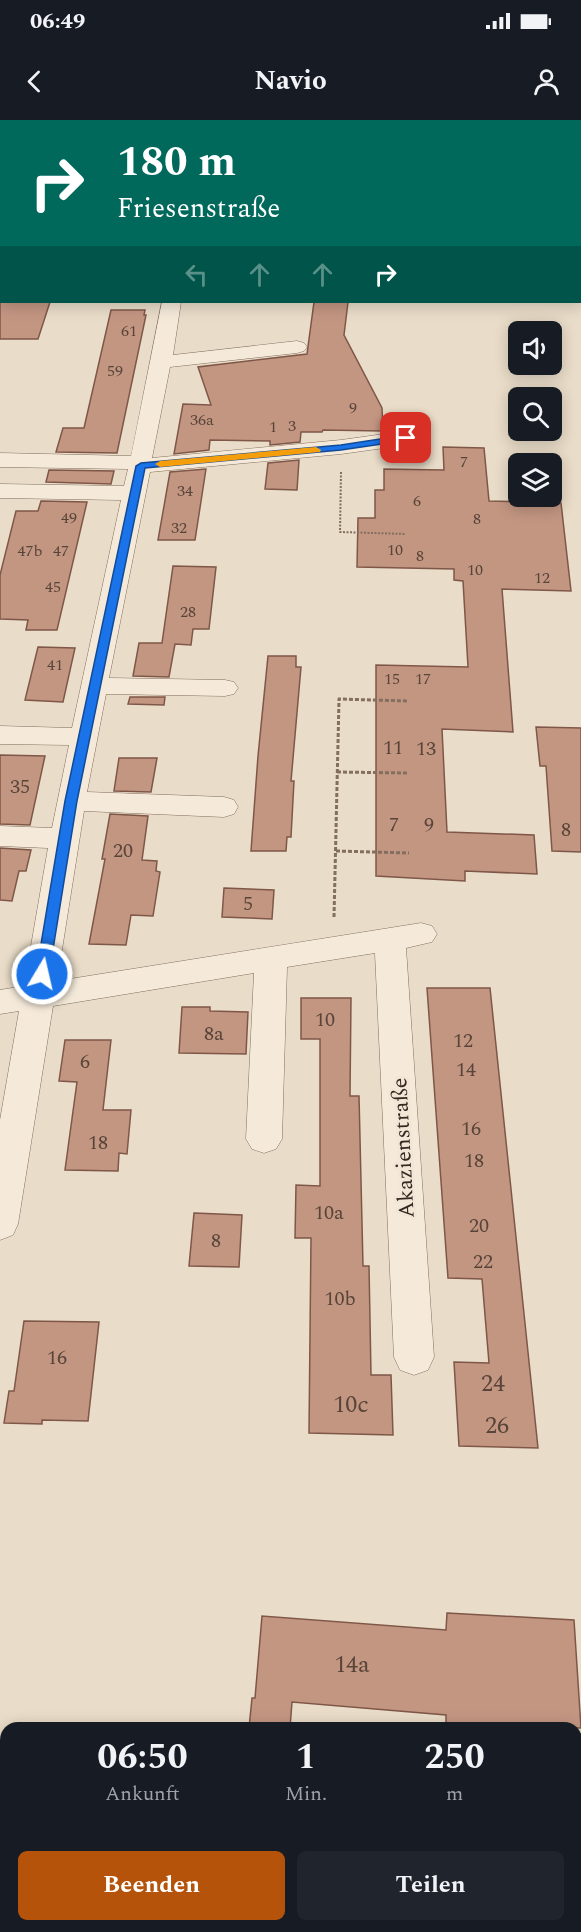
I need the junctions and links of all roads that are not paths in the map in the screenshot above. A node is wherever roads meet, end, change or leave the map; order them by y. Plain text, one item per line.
1 (171, 303) edge
2 (297, 347) dead end
3 (161, 362) junction
4 (406, 438) dead end
5 (0, 460) edge
6 (141, 464) junction
7 (0, 491) edge
8 (134, 498) junction
9 (0, 499) edge
10 (95, 687) junction
11 (225, 688) dead end
12 (0, 735) edge
13 (85, 737) junction
14 (71, 801) junction
15 (224, 807) dead end
16 (0, 836) edge
17 (65, 838) junction
18 (271, 958) junction
19 (38, 996) junction
20 (0, 1002) edge
21 (264, 1139) dead end
22 (0, 1224) edge
23 (414, 1357) dead end

1 - 3 street
2 - 3 street
3 - 6 street
4 - 6 street
5 - 6 street
6 - 8 street
7 - 8 street
8 - 9 street
8 - 10 street
10 - 11 street
10 - 13 street
12 - 13 street
13 - 14 street
14 - 15 street
14 - 17 street
16 - 17 street
17 - 19 street
18 - 19 street, Akazienstraße
18 - 21 street
18 - 23 street, Akazienstraße
19 - 20 street, Akazienstraße
19 - 22 street

